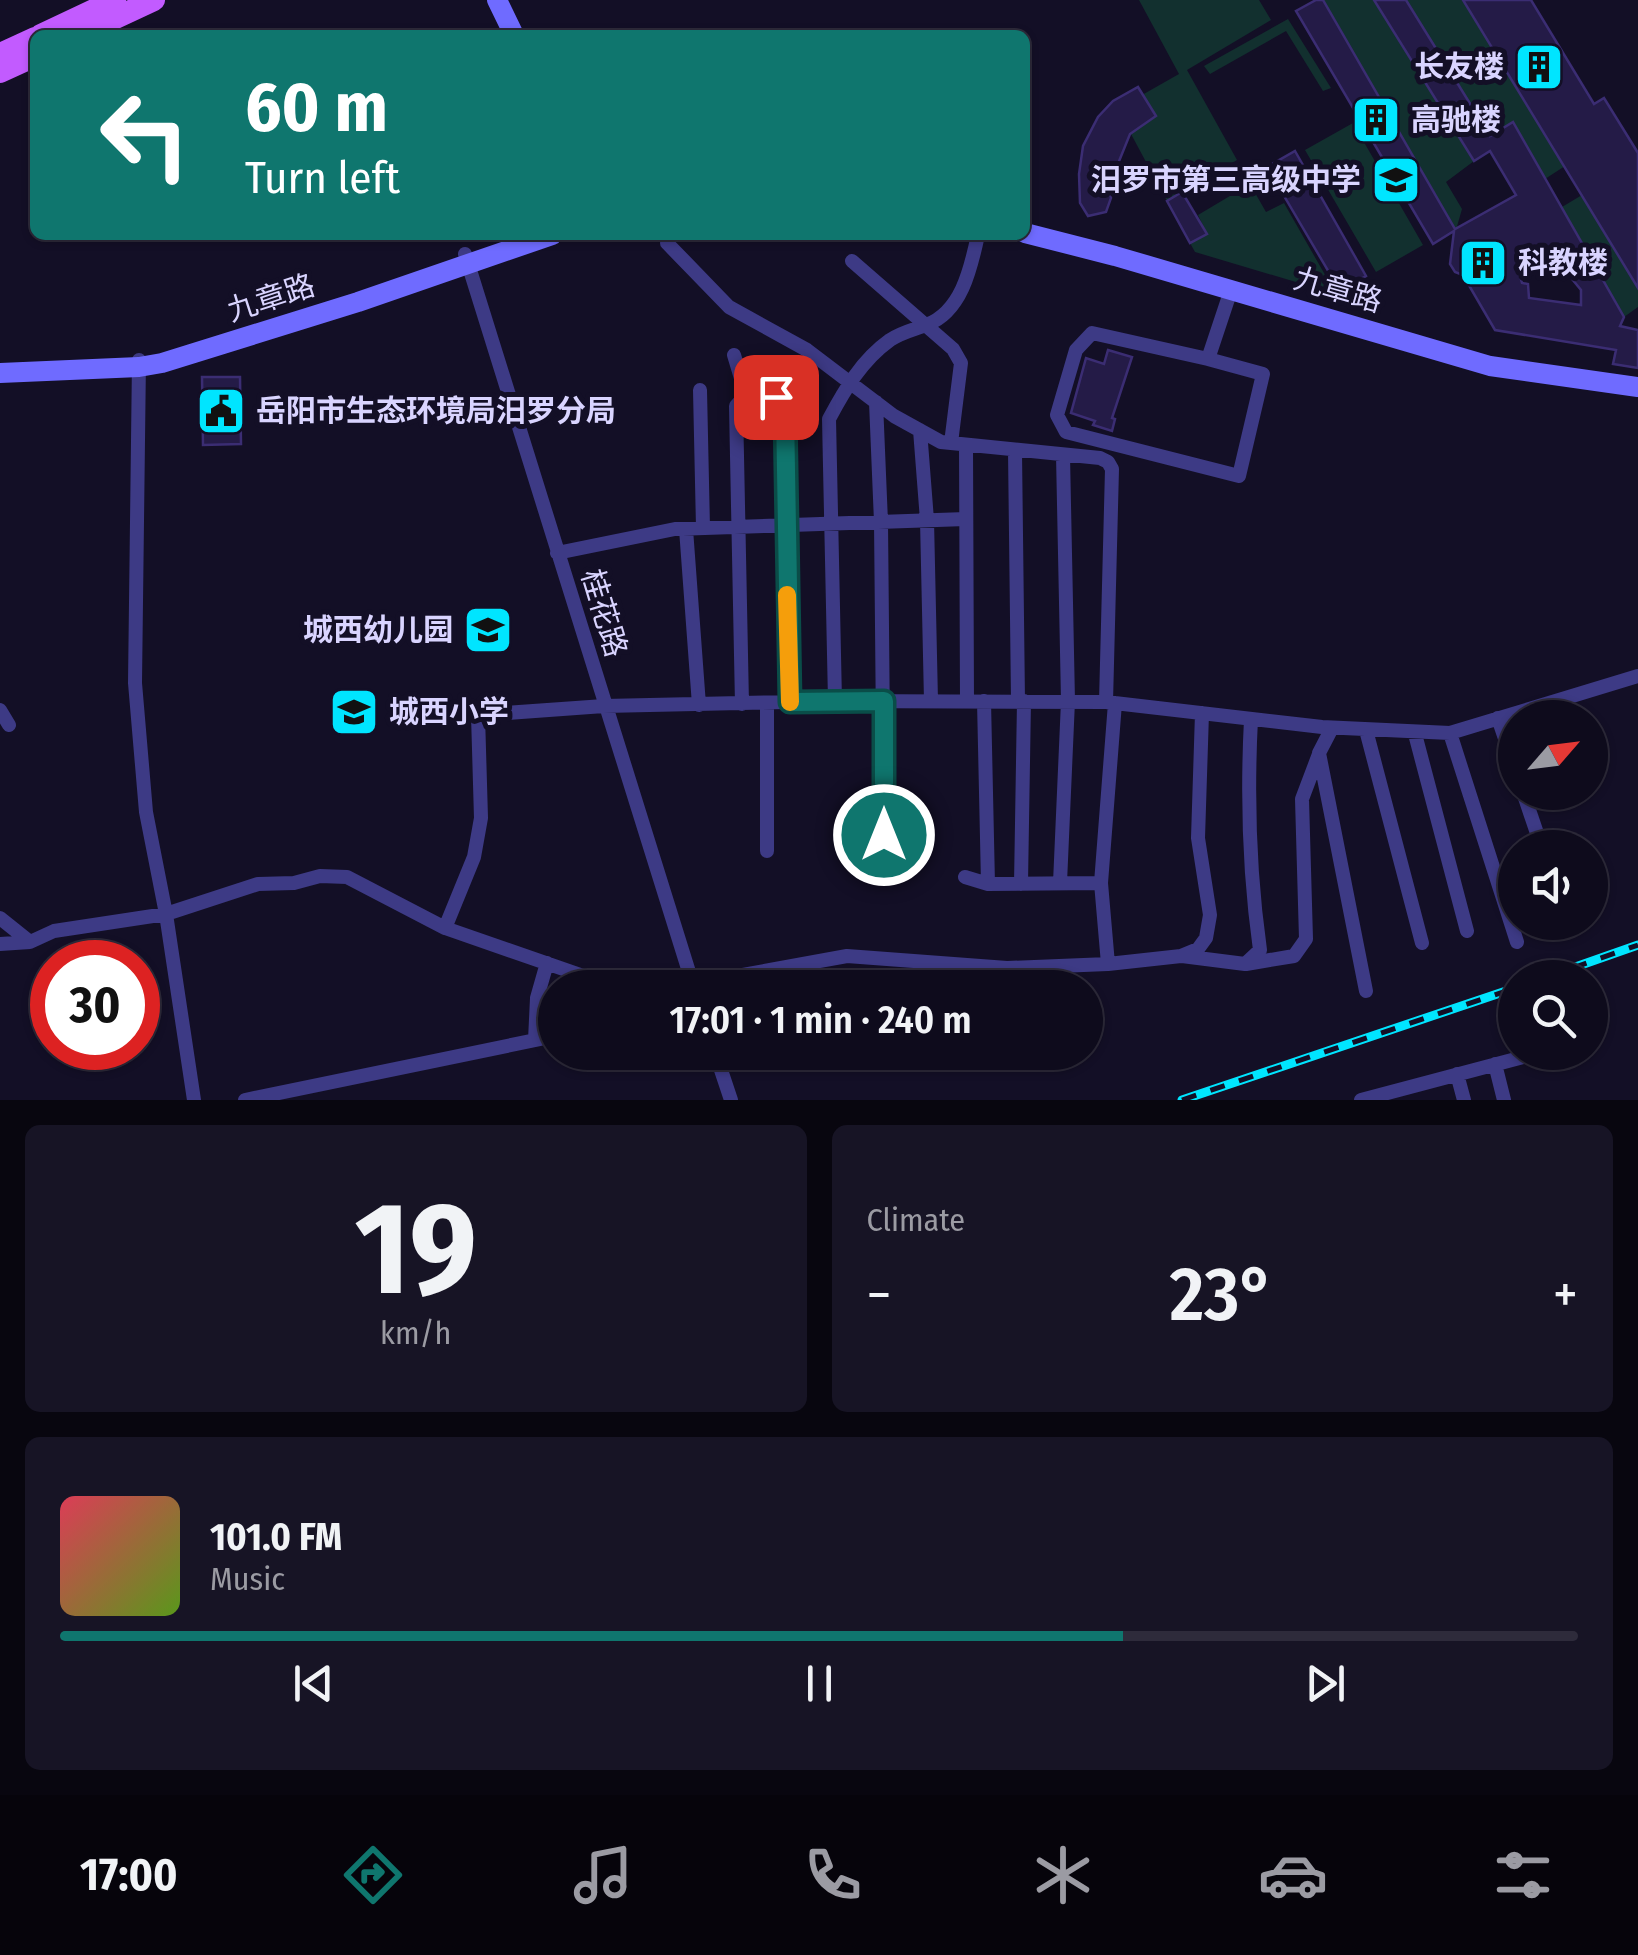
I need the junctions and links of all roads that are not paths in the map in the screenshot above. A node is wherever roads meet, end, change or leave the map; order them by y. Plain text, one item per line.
1 (115, 0) edge
2 (154, 0) edge
3 (497, 0) edge
4 (51, 30) edge
5 (91, 30) edge
6 (512, 30) edge
7 (30, 40) edge
8 (0, 54) edge
9 (30, 58) edge
10 (0, 72) edge
11 (1030, 223) edge
12 (1030, 235) edge
13 (510, 240) edge
14 (533, 240) edge
15 (977, 240) edge
16 (667, 243) dead end
17 (466, 258) junction
18 (852, 260) dead end
19 (1231, 290) junction
20 (926, 326) junction
21 (734, 355) dead end
22 (1208, 359) junction
23 (139, 364) junction
24 (0, 365) edge
25 (0, 373) edge
26 (1638, 374) edge
27 (848, 382) junction
28 (1638, 387) edge
29 (700, 390) dead end
30 (746, 394) junction
31 (876, 402) junction
32 (920, 430) junction
33 (958, 444) junction
34 (1015, 451) junction
35 (1062, 455) junction
36 (966, 519) junction
37 (927, 520) junction
38 (881, 522) junction
39 (833, 523) junction
40 (785, 525) junction
41 (740, 526) junction
42 (703, 528) junction
43 (686, 529) junction
44 (556, 553) junction
45 (1638, 676) edge
46 (1558, 700) edge
47 (836, 701) junction
48 (884, 701) junction
49 (931, 701) junction
50 (967, 701) junction
51 (984, 701) junction
52 (1021, 701) junction
53 (1068, 701) junction
54 (790, 702) junction
55 (1111, 702) junction
56 (767, 703) junction
57 (742, 704) junction
58 (604, 706) junction
59 (699, 706) junction
60 (0, 710) edge
61 (1202, 713) junction
62 (1498, 718) edge
63 (1250, 719) junction
64 (9, 724) dead end
65 (1332, 728) junction
66 (1366, 730) junction
67 (1450, 733) junction
68 (1415, 734) junction
69 (1319, 753) junction
70 (884, 835) dead end
71 (767, 850) dead end
72 (965, 877) dead end
73 (1101, 882) junction
74 (1060, 883) junction
75 (988, 884) junction
76 (1021, 884) junction
77 (166, 914) junction
78 (0, 918) edge
79 (445, 928) junction
80 (1467, 931) dead end
81 (34, 940) edge
82 (30, 942) joint
83 (1517, 942) dead end
84 (0, 944) edge
85 (1422, 944) dead end
86 (1181, 956) junction
87 (547, 963) junction
88 (1108, 964) junction
89 (1245, 964) junction
90 (567, 970) edge
91 (689, 970) edge
92 (776, 970) edge
93 (1366, 992) dead end
94 (538, 1039) edge
95 (535, 1040) junction
96 (1498, 1063) edge
97 (1495, 1064) junction
98 (721, 1070) edge
99 (1457, 1074) junction
100 (1413, 1093) edge
101 (194, 1100) edge
102 (245, 1100) edge
103 (730, 1100) edge
104 (1361, 1100) edge
105 (1464, 1100) edge
106 (1504, 1100) edge

1 - 4 main road
2 - 5 main road
3 - 6 street
7 - 8 main road
9 - 10 main road
11 - 26 street
12 - 19 street, 九章路
13 - 17 street
14 - 17 street, 九章路
15 - 20 street
16 - 27 street
17 - 23 street, 九章路
17 - 44 street, 桂花路
18 - 20 street
19 - 22 street
19 - 28 street, 九章路
20 - 27 street
20 - 33 street
21 - 30 street
22 - 22 street
23 - 24 street
23 - 25 street, 九章路
23 - 77 street
27 - 31 street
27 - 39 street
29 - 42 street
30 - 40 street
30 - 41 street
31 - 32 street
31 - 38 street
32 - 33 street
32 - 37 street
33 - 34 street
33 - 36 street
34 - 35 street
34 - 52 street
35 - 53 street
35 - 55 street
36 - 37 street
36 - 50 street
37 - 38 street
37 - 49 street
38 - 39 street
38 - 48 street
39 - 40 street
39 - 47 street
40 - 41 street
40 - 54 street
41 - 42 street
41 - 57 street
42 - 43 street
43 - 44 street
43 - 59 street
44 - 58 street, 桂花路
45 - 46 street
47 - 48 street
47 - 54 street
48 - 49 street
48 - 70 street
49 - 50 street
50 - 51 street
51 - 52 street
51 - 75 street
52 - 53 street
52 - 76 street
53 - 55 street
53 - 74 street
54 - 56 street
55 - 61 street
55 - 73 street
56 - 57 street
56 - 71 street
57 - 59 street
58 - 59 street
58 - 79 street
58 - 91 street, 桂花路
60 - 64 street
61 - 63 street
61 - 86 street
62 - 67 street
63 - 65 street
63 - 89 street
65 - 66 street
65 - 69 street
66 - 68 street
66 - 85 street
67 - 68 street
67 - 83 street
68 - 80 street
69 - 89 street
69 - 93 street
72 - 75 street
73 - 74 street
73 - 88 street
74 - 76 street
75 - 76 street
77 - 79 street
77 - 81 street
77 - 101 street
78 - 82 street
79 - 87 street
82 - 84 street
86 - 88 street
86 - 89 street
87 - 90 street
87 - 95 street
88 - 92 street
94 - 95 street
95 - 102 street
96 - 97 street
97 - 99 street
97 - 106 street
98 - 103 street
99 - 100 street
99 - 105 street
100 - 104 street

